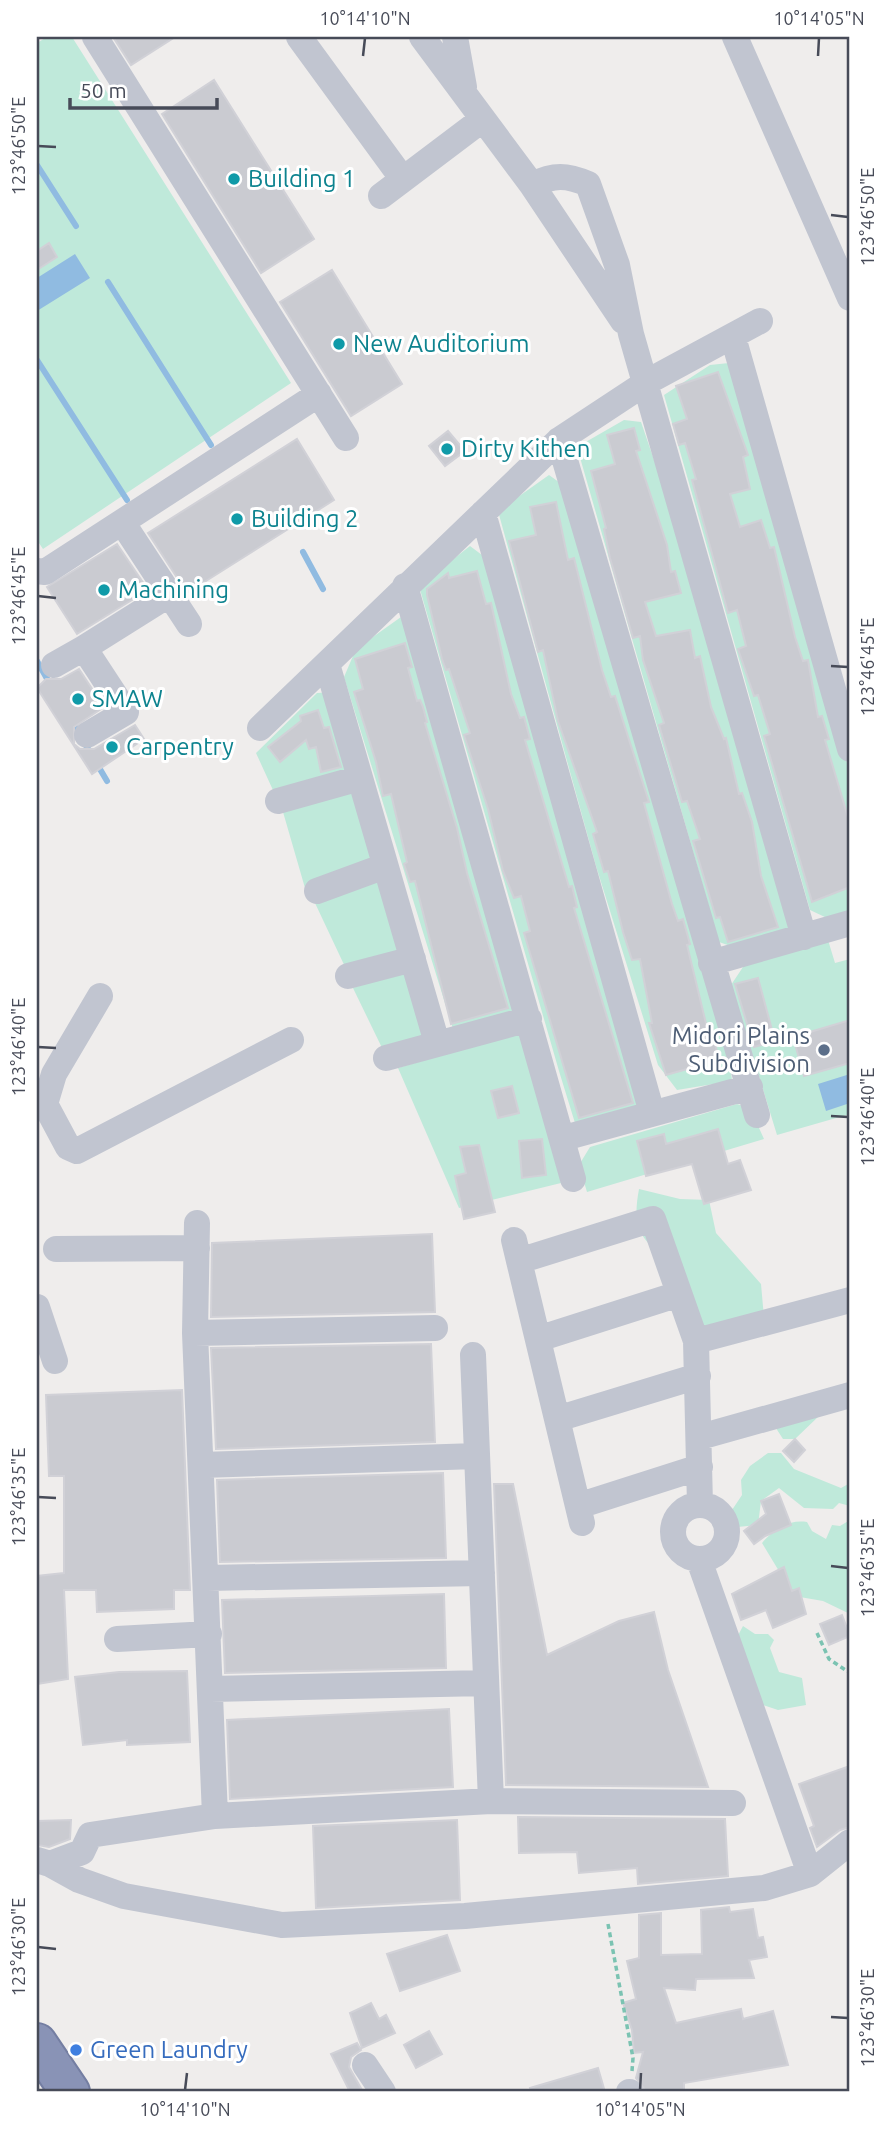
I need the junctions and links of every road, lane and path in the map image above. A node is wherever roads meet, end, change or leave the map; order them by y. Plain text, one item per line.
1 (95, 37) edge
2 (299, 37) edge
3 (422, 37) edge
4 (455, 37) edge
5 (736, 37) edge
6 (466, 96) junction
7 (483, 119) junction
8 (402, 178) junction
9 (532, 185) junction
10 (381, 197) dead end
11 (850, 299) edge
12 (760, 321) dead end
13 (631, 334) junction
14 (733, 337) junction
15 (647, 382) junction
16 (319, 394) junction
17 (346, 438) dead end
18 (559, 440) junction
19 (483, 513) junction
20 (122, 522) junction
21 (37, 571) edge
22 (405, 586) junction
23 (170, 594) junction
24 (189, 624) dead end
25 (84, 648) junction
26 (327, 664) junction
27 (54, 665) dead end
28 (260, 728) dead end
29 (87, 735) dead end
30 (850, 750) edge
31 (360, 778) junction
32 (278, 801) dead end
33 (386, 866) junction
34 (317, 891) dead end
35 (850, 923) edge
36 (803, 937) junction
37 (413, 959) junction
38 (711, 963) junction
39 (348, 976) dead end
40 (100, 996) dead end
41 (529, 1019) junction
42 (291, 1040) dead end
43 (437, 1043) junction
44 (386, 1058) dead end
45 (750, 1087) junction
46 (41, 1105) edge
47 (652, 1113) junction
48 (758, 1115) dead end
49 (564, 1138) junction
50 (573, 1179) dead end
51 (56, 1250) dead end
52 (679, 1294) junction
53 (850, 1300) edge
54 (37, 1307) edge
55 (435, 1328) dead end
56 (195, 1333) junction
57 (538, 1339) junction
58 (696, 1341) junction
59 (473, 1355) dead end
60 (55, 1362) dead end
61 (698, 1376) junction
62 (850, 1395) edge
63 (557, 1419) junction
64 (700, 1437) junction
65 (477, 1456) junction
66 (201, 1465) junction
67 (700, 1467) junction
68 (700, 1505) junction
69 (699, 1560) junction
70 (482, 1573) junction
71 (207, 1578) junction
72 (817, 1633) dead end
73 (209, 1634) junction
74 (117, 1639) dead end
75 (850, 1647) edge
76 (850, 1671) edge
77 (486, 1683) junction
78 (211, 1689) junction
79 (491, 1801) junction
80 (733, 1803) dead end
81 (215, 1816) junction
82 (850, 1843) edge
83 (44, 1862) edge
84 (810, 1874) junction
85 (604, 1904) junction
86 (37, 2043) edge
87 (365, 2065) dead end
88 (69, 2092) edge
89 (383, 2092) edge
90 (630, 2092) edge

1 - 16 street
2 - 8 street
3 - 6 street
4 - 6 street
5 - 11 street
6 - 7 street
7 - 8 street
7 - 9 street
8 - 10 street
9 - 13 street
9 - 13 street
12 - 14 street
13 - 15 street
14 - 15 street
14 - 30 street
15 - 18 street
15 - 36 street
16 - 17 street
16 - 20 street
18 - 19 street
18 - 38 street
19 - 22 street
19 - 47 street
20 - 21 street
20 - 23 street
22 - 26 street
22 - 41 street
23 - 24 street
23 - 25 street
25 - 27 street
25 - 29 street
26 - 28 street
26 - 31 street
31 - 32 street
31 - 33 street
33 - 34 street
33 - 37 street
35 - 36 street
36 - 38 street
37 - 39 street
37 - 43 street
38 - 45 street
40 - 46 street
41 - 43 street
41 - 49 street
42 - 46 street
43 - 44 street
45 - 47 street
45 - 48 street
47 - 49 street
49 - 50 street
51 - 56 street
52 - 57 street
52 - 57 street
52 - 58 street
53 - 58 street
54 - 60 street
55 - 56 street
56 - 66 street
57 - 63 street
58 - 61 street
59 - 65 street
61 - 63 street
61 - 64 street
62 - 64 street
63 - 67 street
64 - 67 street
65 - 66 street
65 - 70 street
66 - 71 street
67 - 68 street
68 - 69 street
68 - 69 street
69 - 84 street
70 - 71 street
70 - 77 street
71 - 73 street
72 - 76 path
73 - 74 street
73 - 78 street
75 - 76 path
77 - 78 street
77 - 79 street
78 - 81 street
79 - 80 street
79 - 81 street
81 - 83 street
82 - 84 street
83 - 85 street
84 - 85 street
85 - 90 path
86 - 88 highway
87 - 89 street

